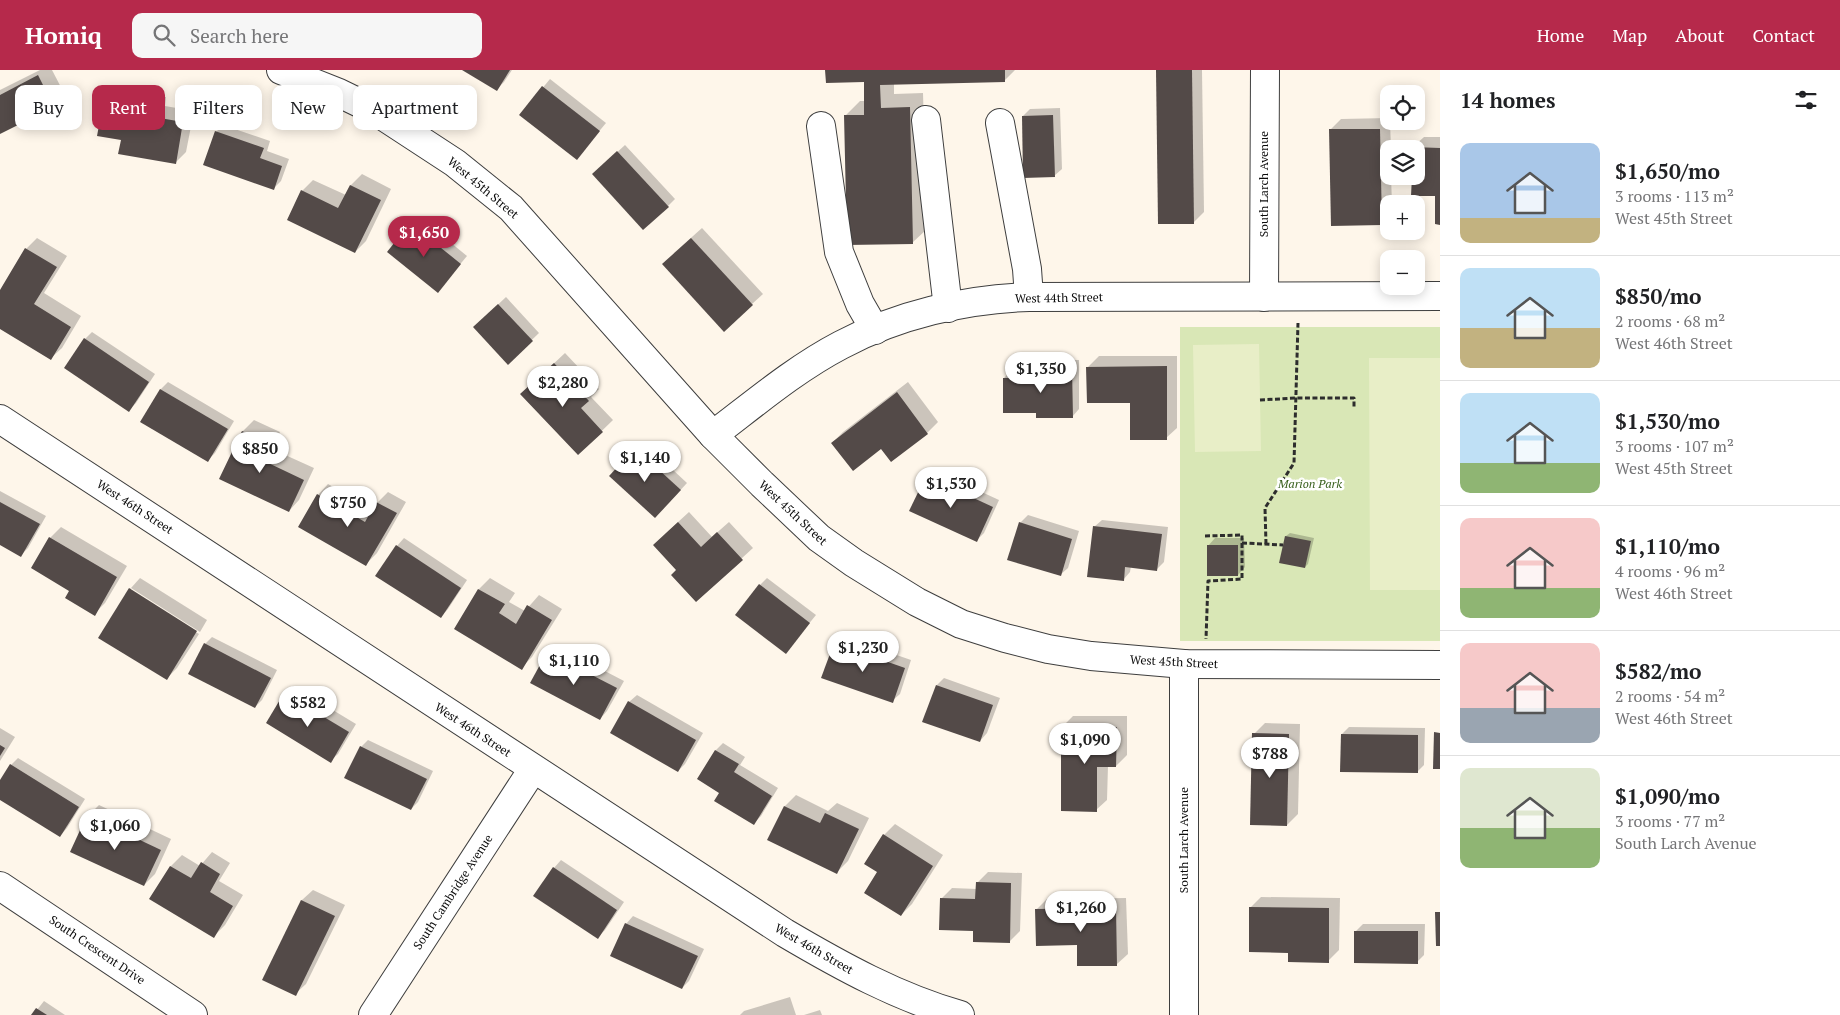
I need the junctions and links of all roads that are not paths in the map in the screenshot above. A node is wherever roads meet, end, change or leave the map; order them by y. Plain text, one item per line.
1 (281, 70) edge
2 (1265, 70) edge
3 (926, 120) dead end
4 (1000, 123) dead end
5 (821, 126) dead end
6 (1440, 296) edge
7 (1264, 297) junction
8 (1029, 298) junction
9 (948, 308) junction
10 (875, 330) junction
11 (0, 419) edge
12 (713, 435) junction
13 (1195, 664) junction
14 (1440, 665) edge
15 (533, 769) junction
16 (0, 886) edge
17 (194, 1015) edge
18 (373, 1015) edge
19 (960, 1015) edge
20 (1184, 1015) edge

1 - 12 street, West 45th Street
2 - 7 street, South Larch Avenue
3 - 9 street
4 - 8 street
5 - 10 street
6 - 7 street, West 44th Street
7 - 8 street, West 44th Street
8 - 9 street, West 44th Street
9 - 10 street, West 44th Street
10 - 12 street, West 44th Street
11 - 15 street, West 46th Street
12 - 13 street, West 45th Street
13 - 14 street, West 45th Street
13 - 20 street, South Larch Avenue
15 - 18 street, South Cambridge Avenue
15 - 19 street, West 46th Street
16 - 17 street, South Crescent Drive

